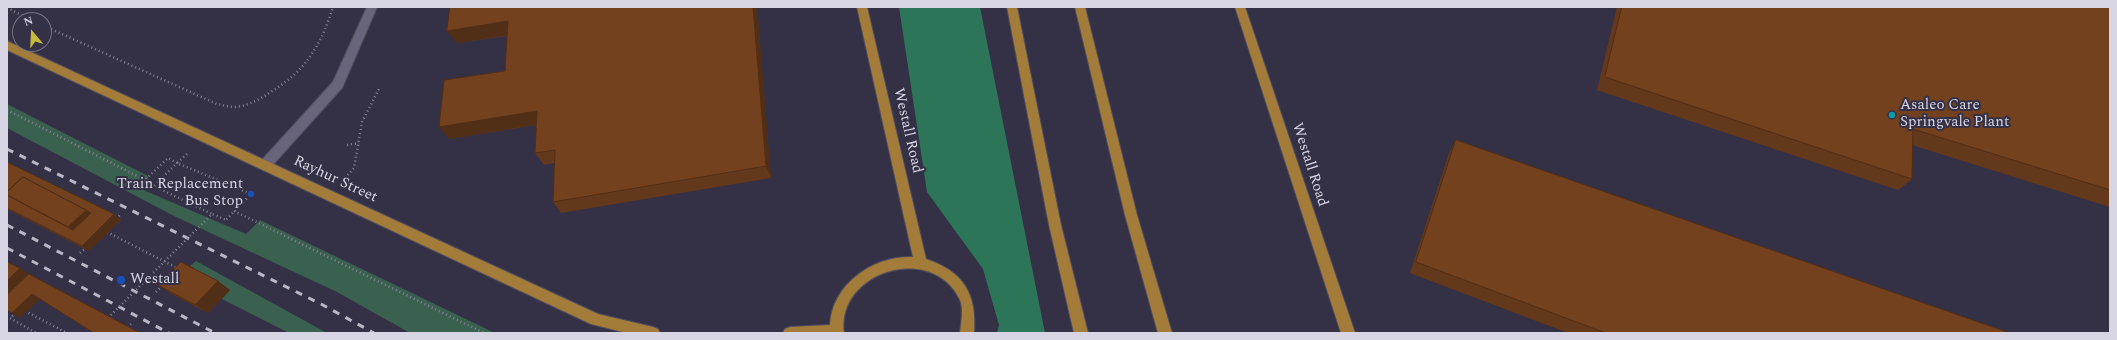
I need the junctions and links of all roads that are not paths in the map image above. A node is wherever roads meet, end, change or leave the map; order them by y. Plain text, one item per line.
1 (372, 7) edge
2 (862, 7) edge
3 (1012, 7) edge
4 (1080, 7) edge
5 (1240, 7) edge
6 (7, 45) edge
7 (265, 165) junction
8 (921, 262) junction
9 (836, 332) edge
10 (653, 333) edge
11 (790, 333) edge
12 (967, 333) edge
13 (1081, 333) edge
14 (1165, 333) edge
15 (1348, 333) edge

1 - 7 street
2 - 8 main road, Westall Road
3 - 13 main road
4 - 14 main road
5 - 15 main road, Westall Road
6 - 7 main road, Rayhur Street
7 - 10 main road, Rayhur Street
8 - 9 main road
8 - 12 main road
9 - 11 main road

